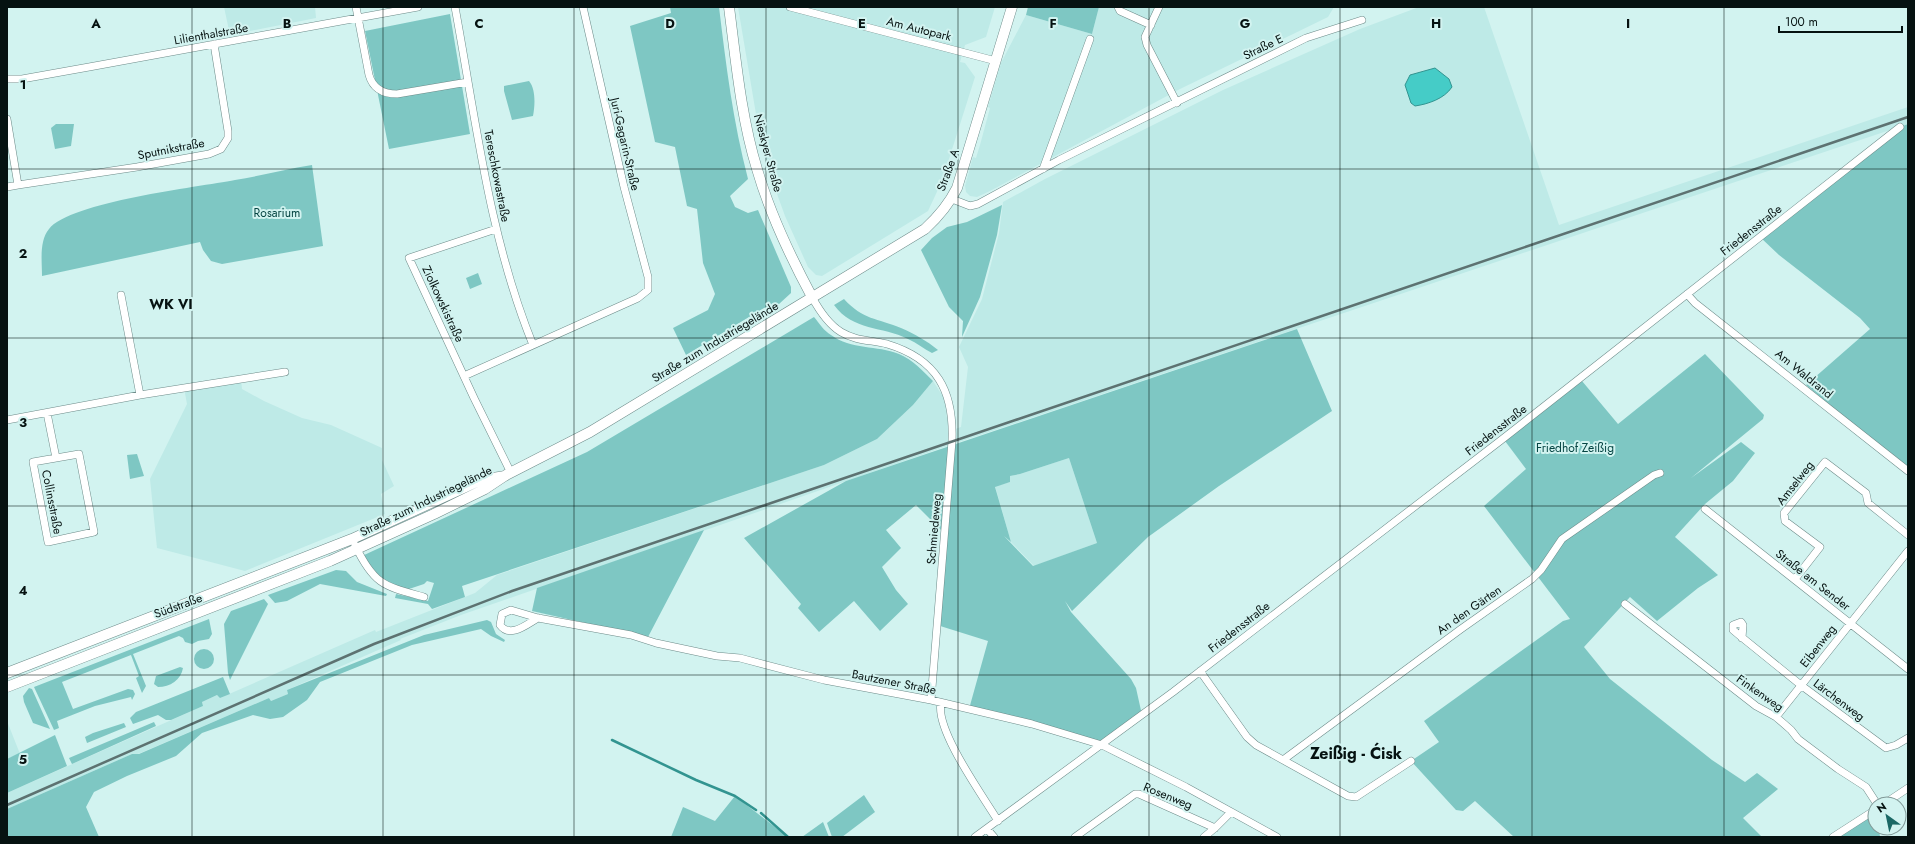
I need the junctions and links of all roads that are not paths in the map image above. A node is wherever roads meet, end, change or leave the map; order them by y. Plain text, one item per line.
1 (356, 7) edge
2 (418, 7) edge
3 (455, 7) edge
4 (583, 7) edge
5 (729, 7) edge
6 (790, 7) edge
7 (1012, 7) edge
8 (1118, 7) edge
9 (1159, 7) edge
10 (358, 18) junction
11 (1362, 20) dead end
12 (1151, 25) junction
13 (1090, 39) dead end
14 (214, 44) junction
15 (996, 61) junction
16 (7, 79) edge
17 (468, 82) junction
18 (1176, 103) junction
19 (7, 119) edge
20 (1900, 127) dead end
21 (1043, 169) junction
22 (18, 185) junction
23 (7, 187) edge
24 (952, 199) junction
25 (496, 229) junction
26 (1686, 294) junction
27 (121, 295) dead end
28 (812, 297) junction
29 (533, 345) junction
30 (284, 372) dead end
31 (464, 376) junction
32 (140, 395) junction
33 (48, 413) junction
34 (7, 420) edge
35 (56, 458) junction
36 (1908, 471) edge
37 (1660, 473) dead end
38 (509, 474) junction
39 (1704, 509) dead end
40 (1908, 535) edge
41 (352, 539) junction
42 (356, 548) junction
43 (1908, 551) edge
44 (1794, 579) junction
45 (424, 597) dead end
46 (1625, 604) dead end
47 (538, 618) junction
48 (1850, 623) junction
49 (1742, 638) dead end
50 (1908, 669) edge
51 (1200, 671) junction
52 (7, 673) edge
53 (9, 686) edge
54 (1802, 686) junction
55 (931, 700) junction
56 (941, 703) junction
57 (1776, 717) junction
58 (1908, 738) edge
59 (1102, 745) junction
60 (1283, 760) junction
61 (1411, 761) dead end
62 (1908, 788) edge
63 (1872, 796) edge
64 (1896, 796) edge
65 (1231, 812) junction
66 (1867, 815) edge
67 (998, 821) junction
68 (1215, 828) junction
69 (987, 830) junction
70 (975, 837) edge
71 (994, 837) edge
72 (1075, 837) edge
73 (1204, 837) edge
74 (1277, 837) edge
75 (1834, 837) edge

1 - 10 street
2 - 10 street, Lilienthalstraße
3 - 17 street, Tereschkowastraße
4 - 29 street, Juri-Gagarin-Straße
5 - 28 main road, Nieskyer Straße
6 - 15 street, Am Autopark
7 - 15 main road, Straße A
8 - 12 street
9 - 12 street
10 - 14 street, Lilienthalstraße
10 - 17 street
11 - 18 street, Straße E
12 - 18 street
13 - 21 street
14 - 16 street, Lilienthalstraße
14 - 22 street, Sputnikstraße
15 - 24 main road, Straße A
17 - 25 street, Tereschkowastraße
18 - 21 street, Straße E
19 - 22 street
20 - 26 street, Friedensstraße
21 - 24 street, Straße E
22 - 23 street, Sputnikstraße
24 - 28 main road, Straße A
25 - 29 street, Tereschkowastraße
25 - 31 street, Ziolkowskistraße
26 - 36 street, Am Waldrand
26 - 51 street, Friedensstraße
27 - 32 street
28 - 38 main road, Straße zum Industriegelände
28 - 55 street, Schmiedeweg
29 - 31 street
30 - 32 street
31 - 38 street, Ziolkowskistraße
32 - 33 street
33 - 34 street
33 - 35 street, Collinsstraße
35 - 35 street, Collinsstraße
37 - 60 street, An den Gärten
38 - 41 main road, Straße zum Industriegelände
38 - 42 main road, Straße zum Industriegelände
39 - 44 street, Straße am Sender
40 - 44 street, Amselweg
41 - 42 street
41 - 52 main road, Südstraße
42 - 45 street
42 - 53 main road, Südstraße
43 - 48 street, Eibenweg
44 - 48 street, Straße am Sender
46 - 57 street, Finkenweg
47 - 47 street, Bautzener Straße
47 - 55 street, Bautzener Straße
48 - 50 street, Straße am Sender
48 - 54 street, Eibenweg
49 - 54 street, Lärchenweg
51 - 59 street, Friedensstraße
51 - 60 street
52 - 53 main road
54 - 57 street, Eibenweg
54 - 58 street, Lärchenweg
55 - 56 street, Bautzener Straße
56 - 59 street, Bautzener Straße
56 - 67 street
57 - 63 street, Finkenweg
59 - 65 street, Bautzener Straße
59 - 67 street
60 - 61 street
62 - 64 street
65 - 68 street
65 - 74 street, Bautzener Straße
66 - 75 street
67 - 69 street
68 - 72 street, Rosenweg
68 - 73 street
69 - 70 street
69 - 71 street

